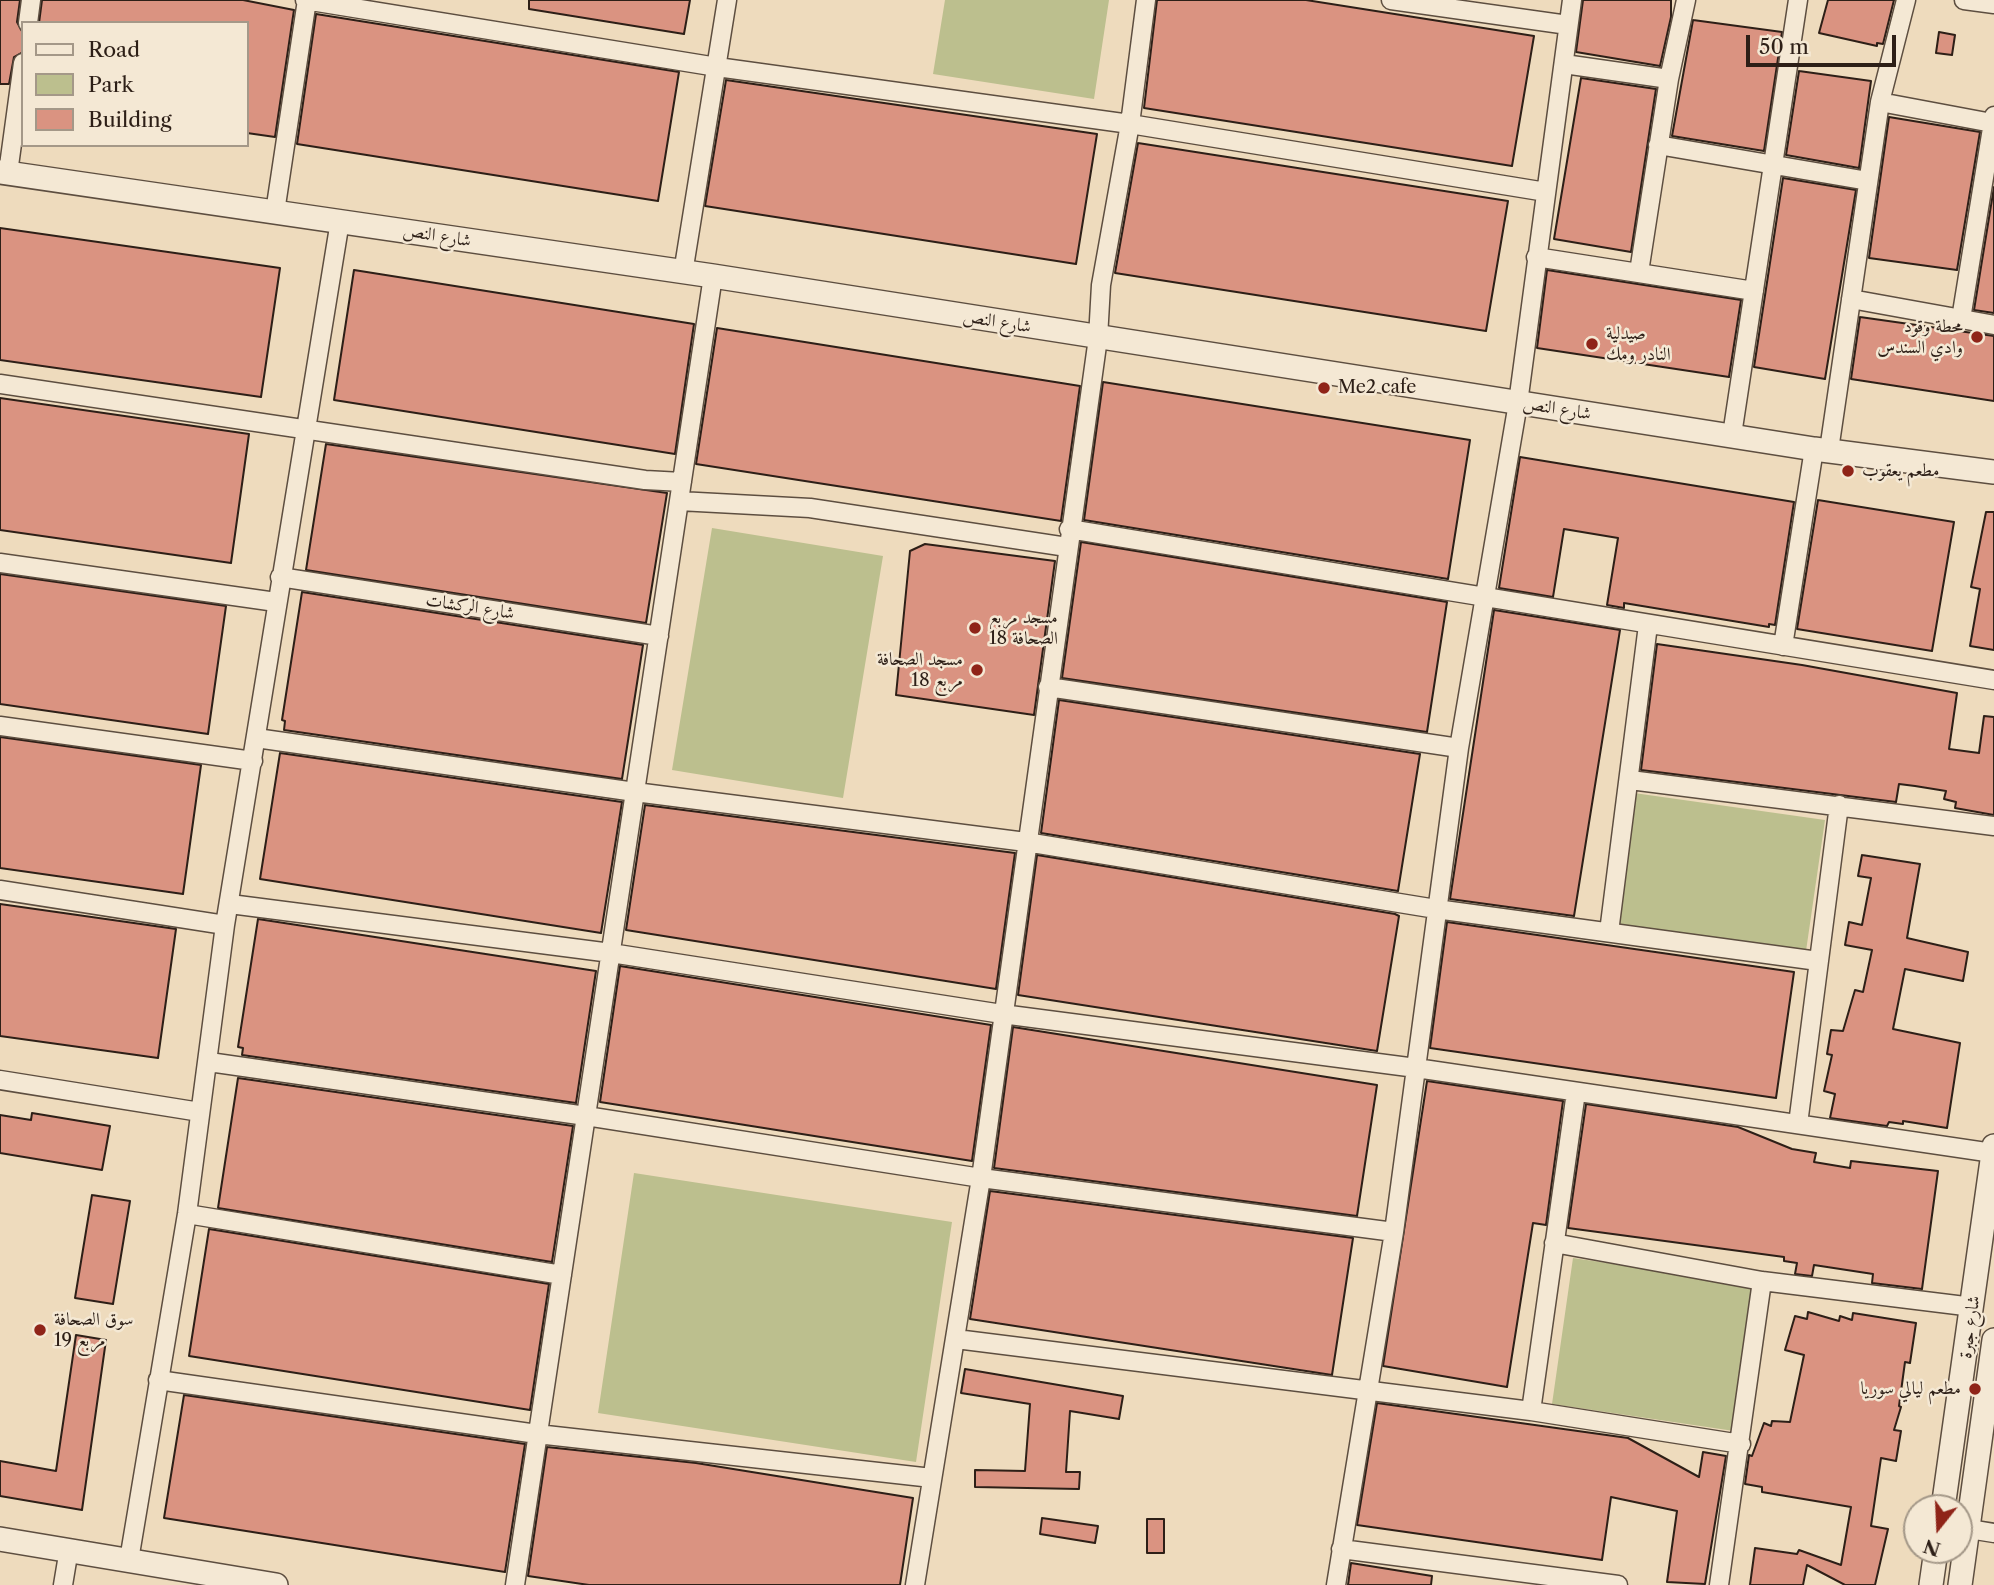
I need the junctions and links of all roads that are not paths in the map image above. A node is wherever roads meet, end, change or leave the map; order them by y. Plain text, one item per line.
1 (31, 0) edge
2 (306, 0) edge
3 (727, 0) edge
4 (1146, 0) edge
5 (1391, 0) edge
6 (1572, 0) edge
7 (1686, 0) edge
8 (1798, 0) edge
9 (1906, 0) edge
10 (1964, 0) edge
11 (1994, 4) edge
12 (28, 21) edge
13 (1568, 25) junction
14 (1564, 65) junction
15 (717, 67) junction
16 (21, 74) edge
17 (1669, 79) junction
18 (1880, 102) junction
19 (1993, 120) edge
20 (1129, 124) junction
21 (1658, 145) junction
22 (1773, 165) junction
23 (4, 172) edge
24 (1868, 181) junction
25 (1546, 192) junction
26 (275, 212) junction
27 (340, 221) junction
28 (1536, 257) junction
29 (1639, 272) junction
30 (683, 273) junction
31 (713, 276) junction
32 (1754, 291) junction
33 (1851, 299) junction
34 (1961, 319) junction
35 (1994, 325) edge
36 (1098, 338) junction
37 (0, 384) edge
38 (1518, 403) junction
39 (305, 430) junction
40 (1732, 435) junction
41 (1822, 449) junction
42 (1994, 472) edge
43 (682, 482) junction
44 (679, 501) junction
45 (1068, 538) junction
46 (0, 563) edge
47 (280, 578) junction
48 (1485, 599) junction
49 (276, 602) junction
50 (1648, 625) junction
51 (659, 636) junction
52 (1783, 646) junction
53 (1994, 680) edge
54 (1048, 687) junction
55 (0, 726) edge
56 (256, 738) junction
57 (1459, 748) junction
58 (253, 761) junction
59 (1630, 780) junction
60 (635, 792) junction
61 (1839, 805) junction
62 (1994, 826) edge
63 (1026, 842) junction
64 (0, 890) edge
65 (230, 904) junction
66 (1436, 909) junction
67 (225, 925) junction
68 (1609, 932) junction
69 (611, 953) junction
70 (1818, 961) junction
71 (1002, 1014) junction
72 (209, 1062) junction
73 (1416, 1068) junction
74 (0, 1080) edge
75 (1576, 1092) junction
76 (200, 1111) junction
77 (586, 1116) junction
78 (1798, 1124) junction
79 (1993, 1150) edge
80 (981, 1178) junction
81 (187, 1214) junction
82 (1394, 1232) junction
83 (1554, 1243) junction
84 (562, 1275) junction
85 (1762, 1282) junction
86 (1973, 1307) junction
87 (956, 1339) junction
88 (1967, 1347) junction
89 (1993, 1347) edge
90 (158, 1380) junction
91 (1367, 1390) junction
92 (1531, 1411) junction
93 (537, 1434) junction
94 (1741, 1444) junction
95 (932, 1478) junction
96 (1945, 1494) edge
97 (1973, 1499) edge
98 (1973, 1530) edge
99 (1994, 1533) edge
100 (0, 1539) edge
101 (69, 1549) junction
102 (1341, 1549) junction
103 (129, 1560) junction
104 (1934, 1564) edge
105 (1963, 1564) edge
106 (1498, 1577) edge
107 (63, 1585) edge
108 (276, 1585) edge
109 (514, 1585) edge
110 (915, 1585) edge
111 (1336, 1585) edge
112 (1618, 1585) edge
113 (1719, 1585) edge
114 (1931, 1585) edge
115 (1960, 1585) edge

1 - 12 street
2 - 15 street
2 - 26 street
3 - 15 street
4 - 20 street
5 - 13 street
6 - 13 street
7 - 17 street
8 - 22 street
9 - 18 street
10 - 11 street
13 - 14 street
14 - 17 street
14 - 25 street
15 - 20 street
15 - 30 street
16 - 23 street
17 - 21 street
18 - 19 street
18 - 24 street
19 - 34 street
20 - 25 street
20 - 36 street
21 - 22 street
21 - 29 street
22 - 24 street
22 - 32 street
23 - 26 street, شارع النص
24 - 33 street
25 - 28 street
26 - 27 street, شارع النص
27 - 30 street, شارع النص
27 - 39 street
28 - 29 street
28 - 38 street
29 - 32 street
30 - 31 street, شارع النص
31 - 36 street, شارع النص
31 - 43 street
32 - 40 street
33 - 34 street
33 - 41 street
34 - 35 street
36 - 38 street, شارع النص
36 - 45 street
37 - 39 street
38 - 40 street, شارع النص
38 - 48 street
39 - 43 street
39 - 47 street
40 - 41 street, شارع النص
41 - 42 street, شارع النص
41 - 52 street
43 - 44 street
44 - 45 street
44 - 51 street
45 - 48 street
45 - 54 street
46 - 49 street
47 - 49 street
47 - 51 street, شارع الركشات
48 - 50 street
48 - 57 street
49 - 56 street
50 - 52 street
50 - 59 street
51 - 60 street
52 - 53 street
54 - 57 street
54 - 63 street
55 - 58 street
56 - 58 street
56 - 60 street
57 - 66 street
58 - 65 street
59 - 61 street
59 - 68 street
60 - 63 street
60 - 69 street
61 - 62 street
61 - 70 street
63 - 66 street
63 - 71 street
64 - 67 street
65 - 67 street
65 - 69 street
66 - 68 street
66 - 73 street
67 - 72 street
68 - 70 street
69 - 71 street
69 - 77 street
70 - 78 street
71 - 73 street
71 - 80 street
72 - 76 street
72 - 77 street
73 - 75 street
73 - 82 street
74 - 76 street
75 - 78 street
75 - 83 street
76 - 81 street
77 - 80 street
77 - 84 street
78 - 79 street
79 - 86 street, شارع جبرة
80 - 82 street
80 - 87 street
81 - 84 street
81 - 90 street
82 - 91 street
83 - 85 street
83 - 92 street
84 - 93 street
85 - 86 street
85 - 94 street
86 - 88 street, شارع جبرة
87 - 91 street
87 - 95 street
88 - 89 street
88 - 96 street, شارع جبرة
89 - 97 street, شارع جبرة
90 - 93 street
90 - 103 street
91 - 92 street
91 - 102 street
92 - 94 street
93 - 95 street
93 - 109 street
94 - 113 street
95 - 110 street
98 - 99 street
100 - 101 street
101 - 103 street
101 - 107 street
102 - 106 street
102 - 111 street
103 - 108 street
104 - 114 street
105 - 115 street, شارع جبرة
106 - 112 street

